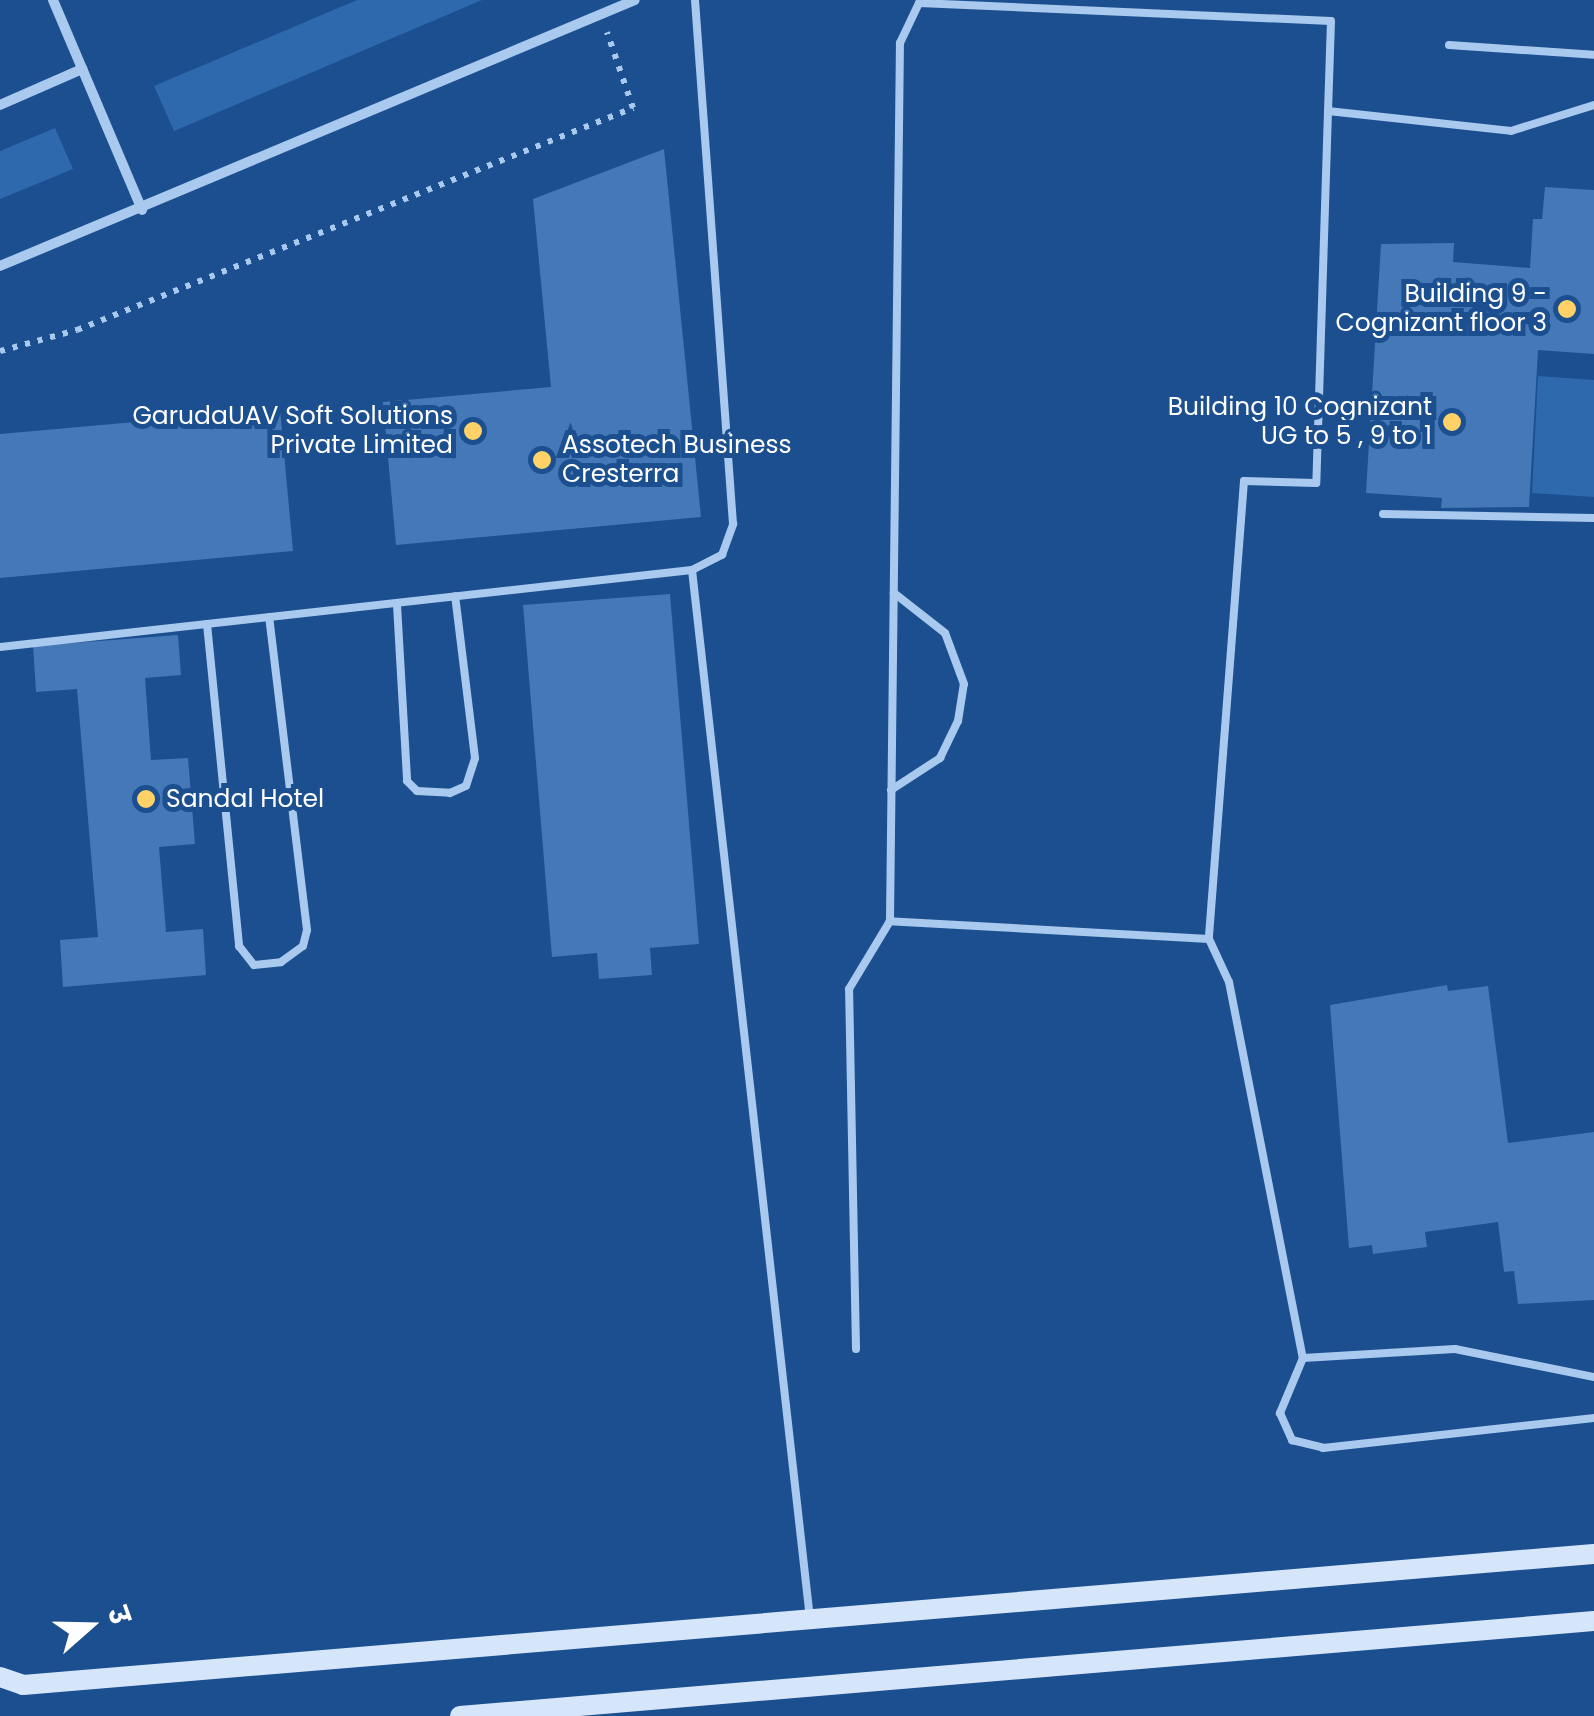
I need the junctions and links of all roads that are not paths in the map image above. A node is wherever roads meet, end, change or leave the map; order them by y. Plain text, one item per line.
1 (53, 0) edge
2 (635, 0) edge
3 (695, 0) edge
4 (1448, 45) dead end
5 (1594, 55) edge
6 (82, 69) junction
7 (1594, 105) edge
8 (0, 106) edge
9 (1328, 111) junction
10 (142, 210) junction
11 (0, 266) edge
12 (1383, 514) dead end
13 (1594, 518) edge
14 (692, 570) junction
15 (894, 593) junction
16 (455, 596) junction
17 (397, 605) junction
18 (270, 617) junction
19 (206, 624) junction
20 (0, 647) edge
21 (891, 790) junction
22 (890, 922) junction
23 (1209, 939) junction
24 (856, 1349) dead end
25 (1302, 1358) junction
26 (1594, 1377) edge
27 (1594, 1418) edge
28 (1594, 1554) edge
29 (810, 1620) junction
30 (1594, 1621) edge
31 (0, 1677) edge
32 (460, 1716) edge

1 - 6 street
2 - 10 street
3 - 14 lane
4 - 5 lane
6 - 8 street
6 - 10 street
7 - 9 lane
9 - 15 lane
9 - 23 lane
10 - 11 street
12 - 13 lane
14 - 16 lane
14 - 29 lane
15 - 21 lane
15 - 21 lane
16 - 17 lane
16 - 17 lane
17 - 18 lane
18 - 19 lane
18 - 19 lane
19 - 20 lane
21 - 22 lane
22 - 23 lane
22 - 24 lane
23 - 25 lane
25 - 26 lane
25 - 27 lane
28 - 29 street
29 - 31 street
30 - 32 street

